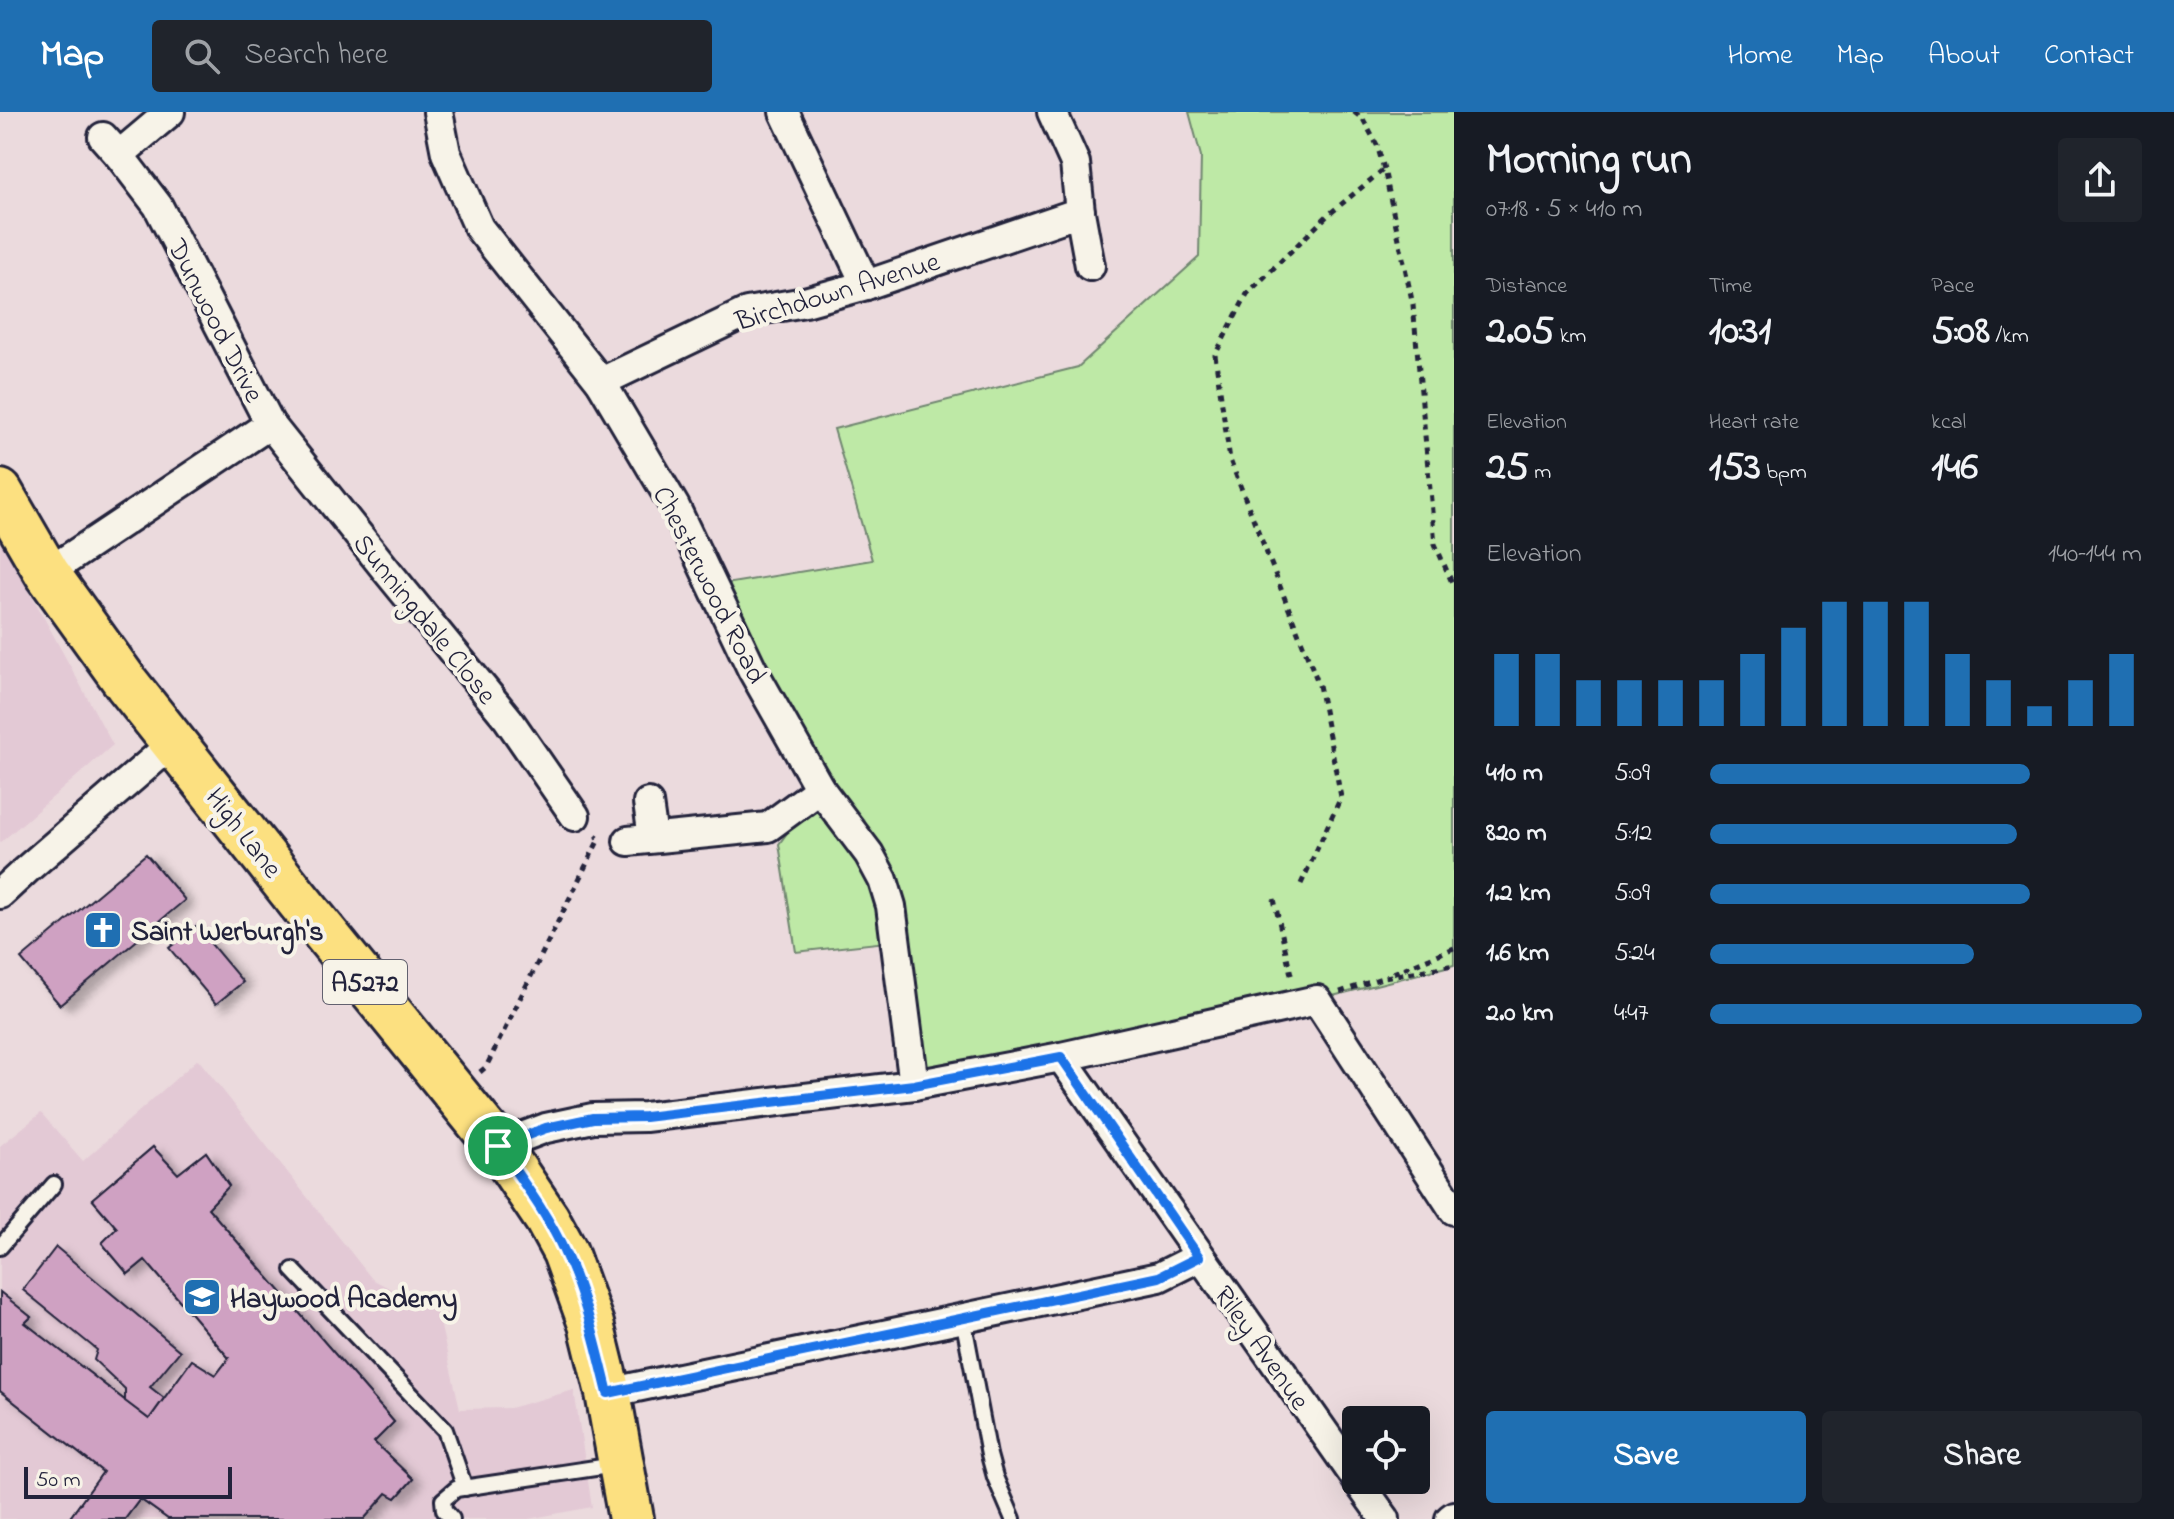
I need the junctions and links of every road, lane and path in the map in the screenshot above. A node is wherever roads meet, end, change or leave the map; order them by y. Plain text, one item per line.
1 (170, 112) edge
2 (438, 112) edge
3 (784, 112) edge
4 (1052, 112) edge
5 (1354, 112) edge
6 (1384, 169) junction
7 (1080, 212) junction
8 (1090, 266) dead end
9 (866, 285) junction
10 (601, 382) junction
11 (270, 424) junction
12 (0, 492) edge
13 (47, 573) junction
14 (1454, 587) edge
15 (174, 742) junction
16 (820, 789) junction
17 (648, 803) dead end
18 (575, 816) joint
19 (1301, 884) dead end
20 (0, 894) edge
21 (1274, 899) dead end
22 (1454, 948) edge
23 (1454, 965) edge
24 (1385, 977) junction
25 (1307, 1002) junction
26 (1061, 1057) junction
27 (914, 1085) junction
28 (458, 1097) junction
29 (498, 1146) junction
30 (54, 1184) dead end
31 (1454, 1210) edge
32 (0, 1247) edge
33 (1199, 1257) junction
34 (293, 1270) dead end
35 (963, 1318) junction
36 (608, 1393) junction
37 (1342, 1458) edge
38 (621, 1464) junction
39 (465, 1488) junction
40 (1368, 1494) edge
41 (452, 1519) edge
42 (631, 1519) edge
43 (1013, 1519) edge
44 (1385, 1519) edge

1 - 11 street, Dunwood Drive
2 - 10 street, Chesterwood Road
3 - 9 street
4 - 7 street
5 - 6 path
6 - 14 path
6 - 19 path
7 - 8 street
7 - 9 street, Birchdown Avenue
9 - 10 street, Birchdown Avenue
10 - 16 street, Chesterwood Road
11 - 13 street, Dunwood Drive
11 - 18 street, Sunningdale Close
12 - 13 main road, High Lane / A5272
13 - 15 main road, High Lane / A5272
15 - 20 street
15 - 28 main road, High Lane / A5272
16 - 17 street
16 - 27 street, Chesterwood Road
18 - 28 path
21 - 25 path
22 - 24 path
23 - 24 path
24 - 25 path
25 - 26 street
25 - 31 street
26 - 27 street
26 - 33 street, Riley Avenue
27 - 29 street
28 - 29 main road, High Lane / A5272
29 - 36 main road, High Lane / A5272
30 - 32 lane
33 - 35 street
33 - 37 street, Riley Avenue
34 - 39 lane
35 - 36 street
35 - 43 lane
36 - 38 main road, High Lane / A5272
38 - 39 lane
38 - 42 main road, High Lane / A5272
39 - 41 lane
40 - 44 street, Riley Avenue

